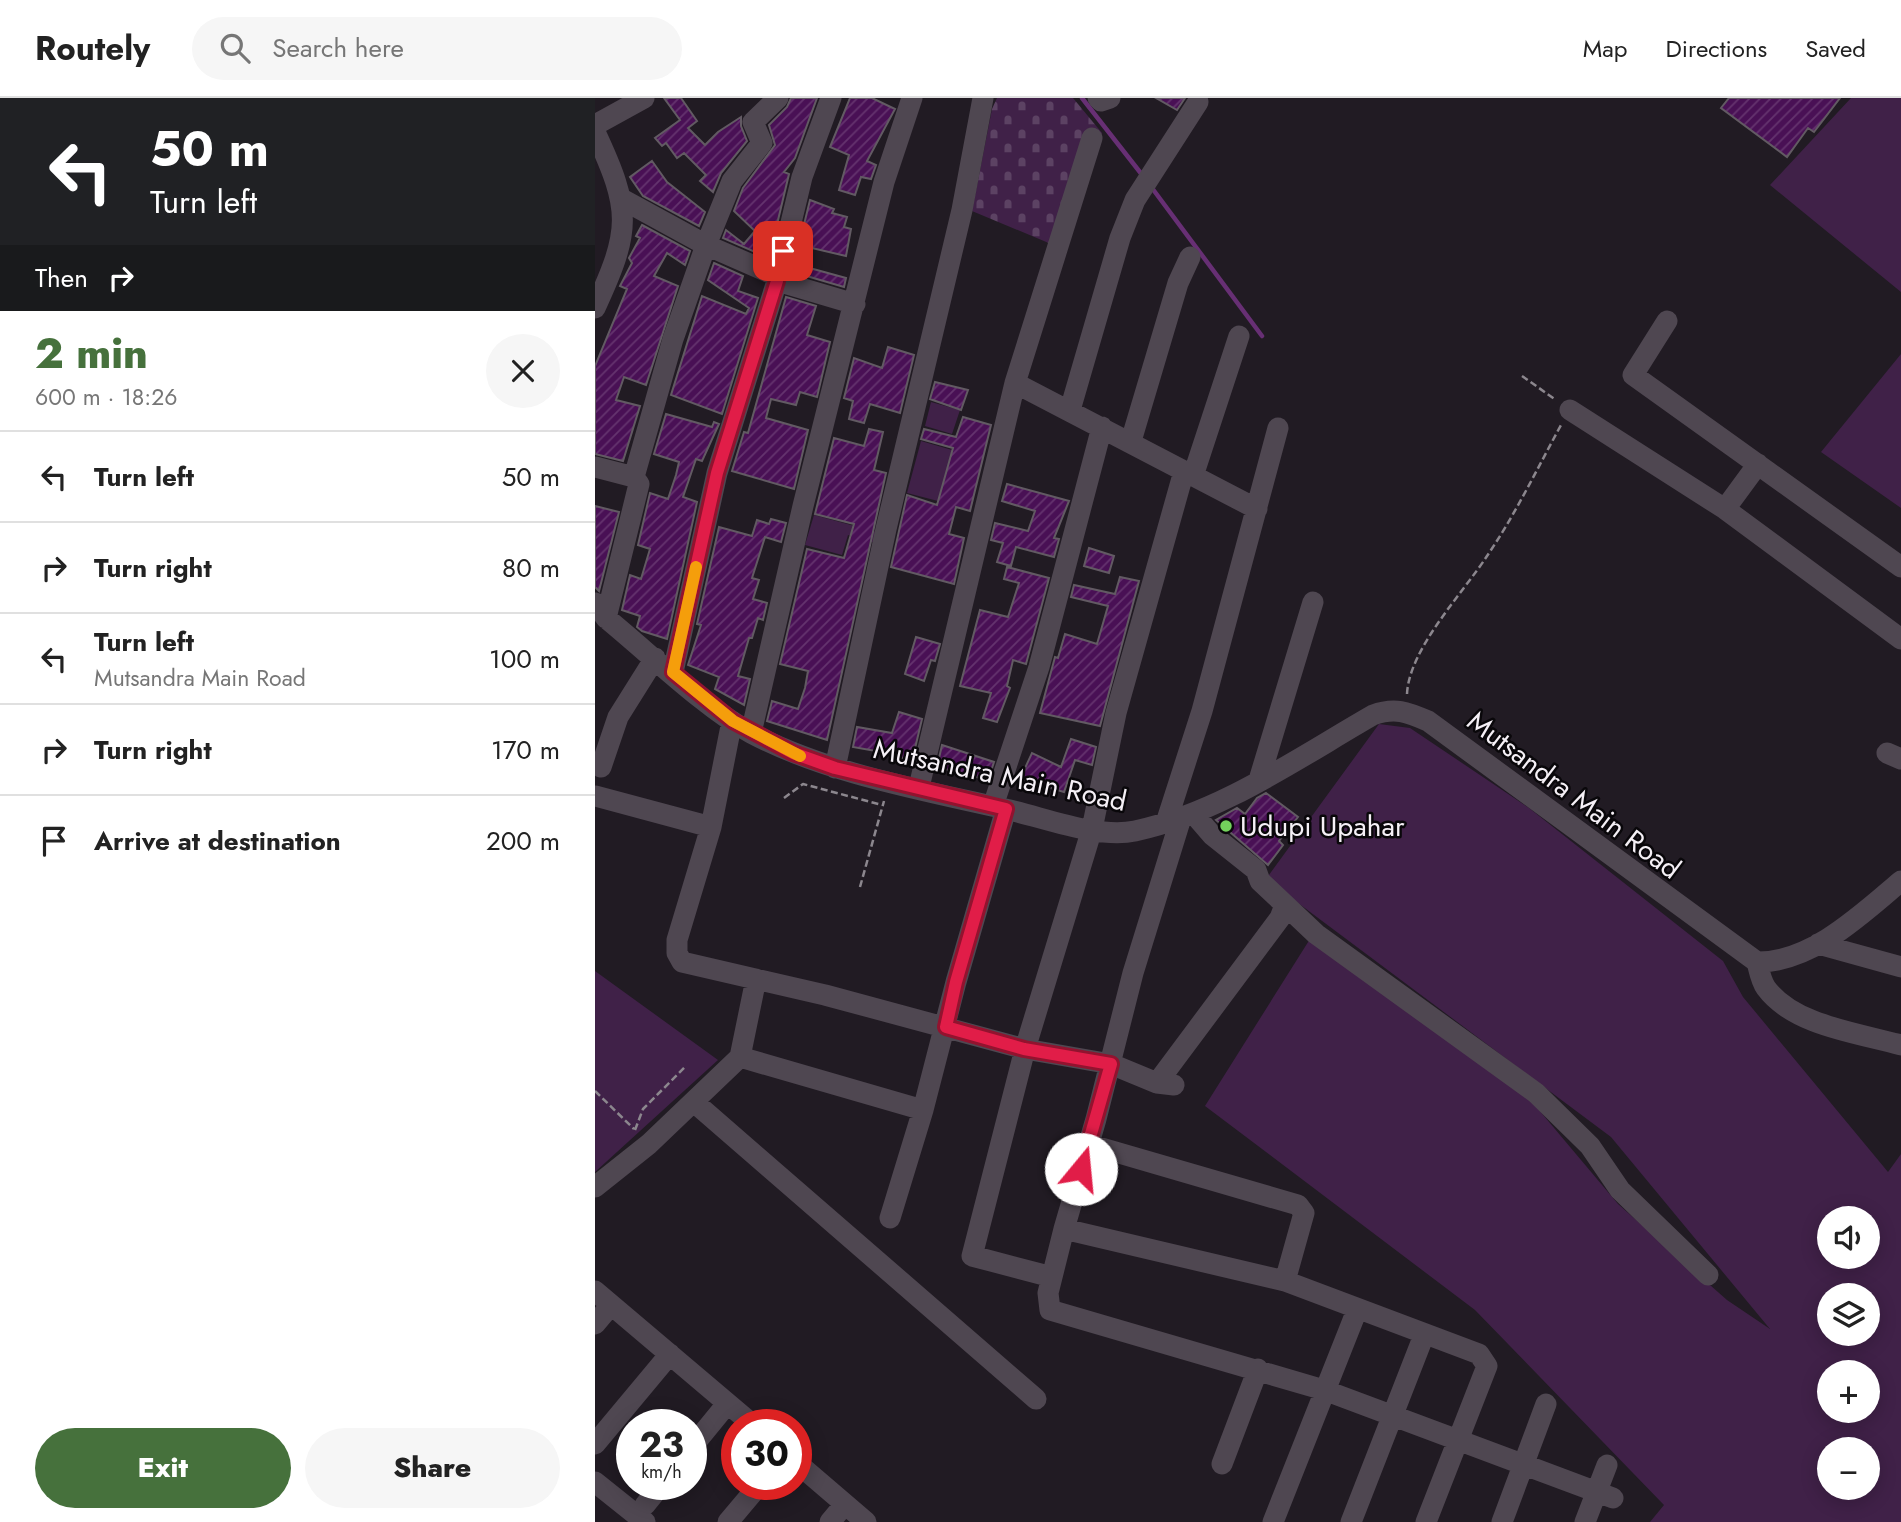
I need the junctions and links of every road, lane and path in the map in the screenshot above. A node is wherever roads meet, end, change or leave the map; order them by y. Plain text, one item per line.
1 (644, 98) edge
2 (778, 98) edge
3 (831, 98) edge
4 (912, 98) edge
5 (983, 98) edge
6 (1098, 98) edge
7 (1110, 98) edge
8 (1198, 102) dead end
9 (595, 125) edge
10 (595, 132) edge
11 (1092, 138) dead end
12 (620, 198) junction
13 (706, 245) junction
14 (1190, 257) dead end
15 (777, 278) junction
16 (855, 303) junction
17 (595, 308) edge
18 (1667, 321) dead end
19 (1239, 336) dead end
20 (1522, 376) dead end
21 (1015, 383) junction
22 (1070, 410) junction
23 (1570, 410) junction
24 (1102, 427) junction
25 (1278, 428) dead end
26 (1131, 440) junction
27 (1758, 464) junction
28 (595, 467) edge
29 (1189, 474) junction
30 (634, 477) junction
31 (1257, 509) junction
32 (1725, 509) junction
33 (1901, 567) edge
34 (1313, 602) dead end
35 (600, 610) edge
36 (1901, 639) edge
37 (656, 658) junction
38 (673, 672) junction
39 (1406, 712) junction
40 (733, 721) junction
41 (751, 733) junction
42 (601, 767) dead end
43 (835, 768) junction
44 (890, 780) junction
45 (1259, 780) junction
46 (919, 787) junction
47 (595, 796) edge
48 (784, 798) dead end
49 (883, 806) junction
50 (1000, 808) junction
51 (1180, 818) junction
52 (711, 827) junction
53 (1092, 829) junction
54 (860, 887) dead end
55 (1897, 888) edge
56 (1286, 905) junction
57 (1818, 944) junction
58 (1757, 962) junction
59 (1901, 967) edge
60 (756, 979) junction
61 (946, 1027) junction
62 (1901, 1045) edge
63 (1024, 1049) junction
64 (740, 1057) junction
65 (1111, 1064) junction
66 (686, 1066) dead end
67 (595, 1091) edge
68 (694, 1102) junction
69 (923, 1110) junction
70 (642, 1137) junction
71 (1088, 1144) junction
72 (595, 1187) edge
73 (890, 1218) dead end
74 (1064, 1229) junction
75 (1708, 1275) dead end
76 (1052, 1278) junction
77 (1285, 1281) junction
78 (603, 1298) edge
79 (1357, 1310) junction
80 (595, 1324) edge
81 (1424, 1335) junction
82 (670, 1354) junction
83 (1258, 1369) junction
84 (1324, 1390) junction
85 (1036, 1399) dead end
86 (727, 1404) junction
87 (1546, 1404) dead end
88 (733, 1409) edge
89 (1391, 1415) junction
90 (707, 1428) edge
91 (1457, 1438) junction
92 (595, 1444) edge
93 (1524, 1463) junction
94 (1222, 1464) dead end
95 (1607, 1465) dead end
96 (812, 1476) edge
97 (595, 1482) edge
98 (1605, 1494) junction
99 (746, 1500) edge
100 (845, 1504) junction
101 (645, 1513) edge
102 (728, 1522) edge
103 (830, 1522) edge
104 (866, 1522) edge
105 (1273, 1522) edge
106 (1351, 1522) edge
107 (1426, 1522) edge
108 (1502, 1522) edge
109 (1585, 1522) edge

1 - 9 street
2 - 13 street
3 - 15 street
4 - 16 street
5 - 43 street
6 - 7 street
8 - 22 street
10 - 12 street
11 - 21 street
12 - 13 street
12 - 17 street
13 - 15 street
13 - 30 street
14 - 26 street
15 - 16 street
15 - 38 street
16 - 41 street
18 - 27 street
19 - 29 street
20 - 23 path
21 - 22 street
21 - 46 street
22 - 24 street
23 - 32 street
23 - 39 path
24 - 26 street
24 - 50 street
25 - 31 street
26 - 29 street
27 - 32 street
27 - 33 street
28 - 30 street
29 - 31 street
29 - 53 street
30 - 35 street
31 - 51 street
32 - 36 street
34 - 45 street
35 - 37 street, Mutsandra Main Road
37 - 38 street, Mutsandra Main Road
37 - 42 street
38 - 40 street, Mutsandra Main Road
39 - 45 street, Mutsandra Main Road
39 - 58 street, Mutsandra Main Road
40 - 41 street, Mutsandra Main Road
40 - 52 street
41 - 43 street, Mutsandra Main Road
43 - 44 street, Mutsandra Main Road
44 - 46 street, Mutsandra Main Road
44 - 49 path
45 - 51 street, Mutsandra Main Road
46 - 50 street, Mutsandra Main Road
47 - 52 street
48 - 49 path
49 - 54 path
50 - 53 street, Mutsandra Main Road
50 - 61 street
51 - 53 street, Mutsandra Main Road
51 - 56 street
51 - 65 street
52 - 60 street
53 - 63 street
55 - 57 street
56 - 65 street
56 - 75 street
57 - 58 street
57 - 59 street
58 - 62 street
60 - 61 street
60 - 64 street
61 - 63 street
61 - 69 street
63 - 65 street
63 - 76 street
64 - 68 street
64 - 69 street
65 - 71 street
66 - 70 path
67 - 70 path
68 - 70 street
68 - 85 street
69 - 73 street
70 - 72 street
71 - 74 street
71 - 77 street
74 - 76 street
74 - 77 street
76 - 83 street
77 - 79 street
78 - 80 street
78 - 82 street
79 - 81 street
79 - 84 street
81 - 89 street
81 - 91 street
82 - 86 street
82 - 92 street
83 - 84 street
83 - 94 street
84 - 89 street
84 - 105 street
86 - 88 street
86 - 90 street
87 - 93 street
89 - 91 street
89 - 106 street
91 - 93 street
91 - 107 street
93 - 98 street
93 - 108 street
95 - 98 street
96 - 100 street
97 - 101 street
98 - 109 street
99 - 102 street
100 - 103 street
100 - 104 street

